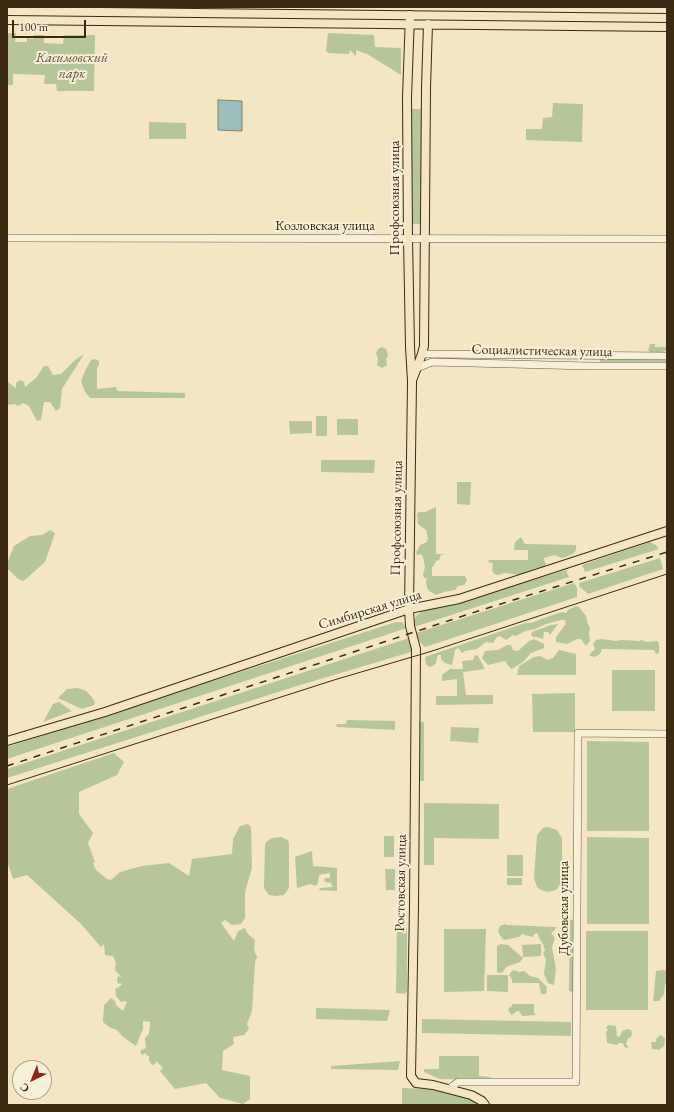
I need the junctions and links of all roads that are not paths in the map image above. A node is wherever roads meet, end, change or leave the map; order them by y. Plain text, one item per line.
1 (7, 11) edge
2 (410, 15) junction
3 (667, 18) edge
4 (7, 20) edge
5 (410, 24) junction
6 (428, 24) junction
7 (667, 27) edge
8 (7, 238) edge
9 (408, 238) junction
10 (425, 238) junction
11 (667, 239) edge
12 (422, 354) junction
13 (667, 356) edge
14 (667, 366) edge
15 (417, 368) junction
16 (412, 381) junction
17 (667, 531) edge
18 (409, 609) junction
19 (667, 734) edge
20 (7, 741) edge
21 (449, 1089) junction
22 (485, 1105) edge

1 - 2 main road
2 - 3 main road
2 - 5 main road, Профсоюзная улица
4 - 5 main road
5 - 6 main road
5 - 9 main road, Профсоюзная улица
6 - 7 main road
6 - 10 main road, Профсоюзная улица
8 - 9 street, Козловская улица
9 - 10 street, Козловская улица
9 - 16 main road, Профсоюзная улица
10 - 11 street, Козловская улица
10 - 12 main road, Профсоюзная улица
12 - 13 street, Социалистическая улица
12 - 15 main road, Профсоюзная улица
14 - 15 street, Социалистическая улица
15 - 16 main road, Профсоюзная улица
16 - 18 main road, Профсоюзная улица
17 - 18 main road, Симбирская улица
18 - 20 main road, Симбирская улица
18 - 21 main road, Ростовская улица
19 - 21 street, Дубовская улица
21 - 22 main road, Ростовская улица

